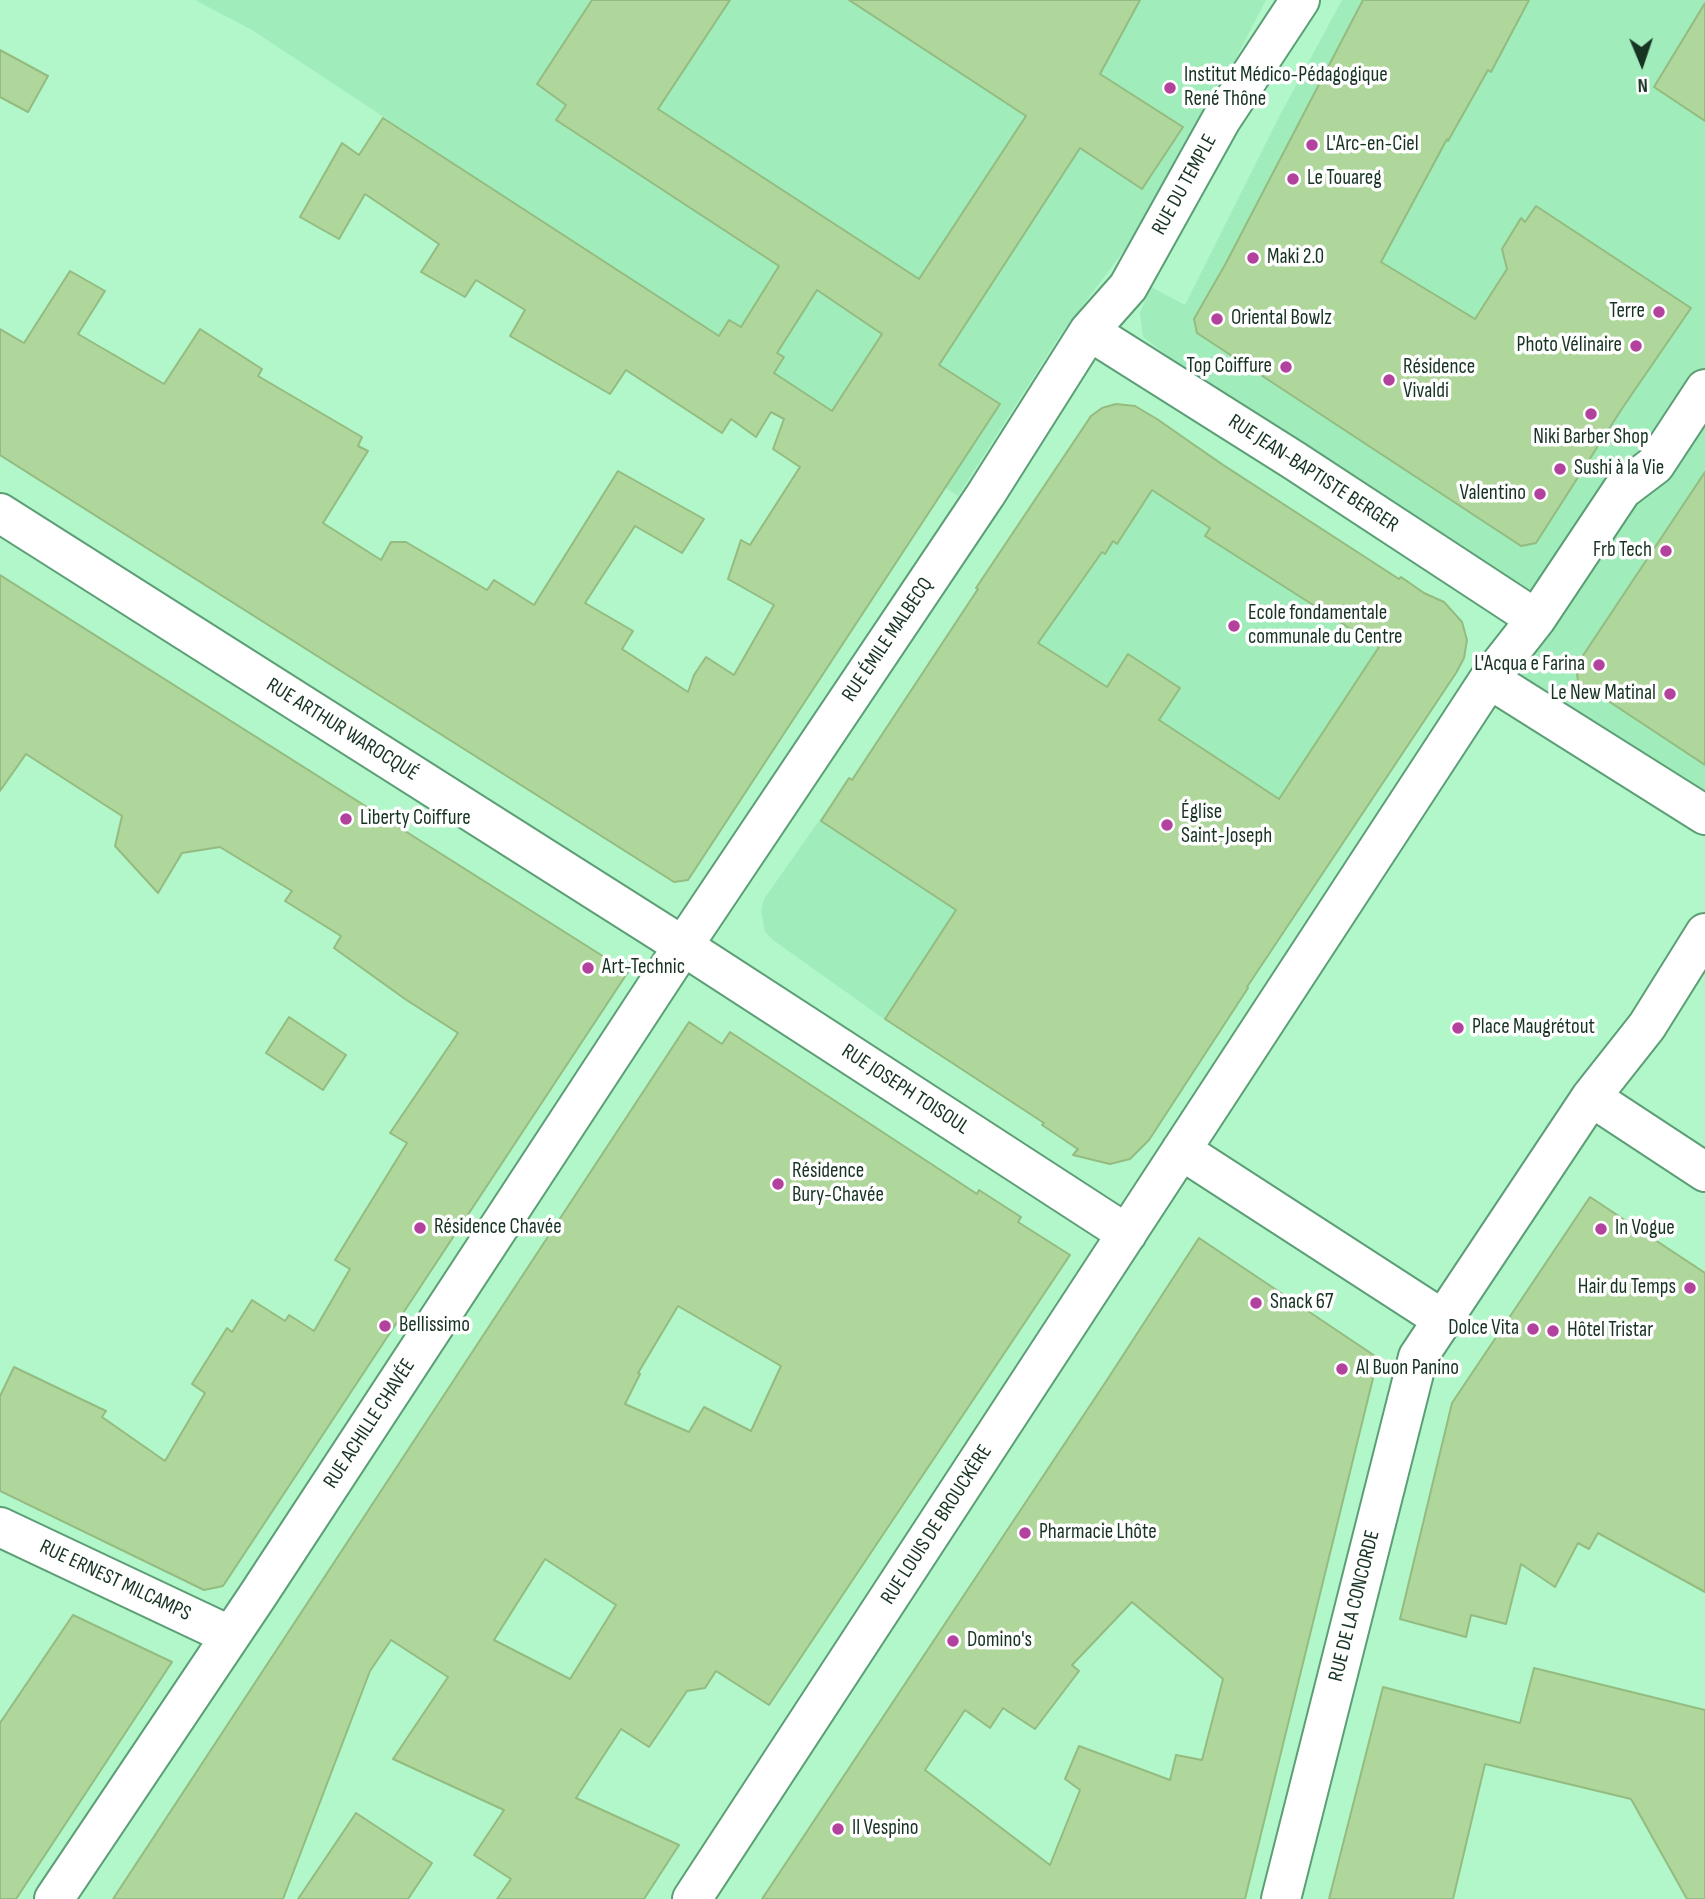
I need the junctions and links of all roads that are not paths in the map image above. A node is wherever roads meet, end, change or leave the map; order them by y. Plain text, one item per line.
1 (1300, 0) edge
2 (1089, 331) junction
3 (1705, 389) edge
4 (0, 513) edge
5 (1536, 619) junction
6 (1489, 679) junction
7 (1705, 815) edge
8 (1705, 933) edge
9 (683, 946) junction
10 (1591, 1097) junction
11 (1181, 1150) junction
12 (1705, 1172) edge
13 (1127, 1234) junction
14 (1442, 1319) junction
15 (0, 1527) edge
16 (229, 1635) junction
17 (54, 1899) edge
18 (692, 1899) edge
19 (1281, 1899) edge

1 - 2 street, RUE DU TEMPLE
2 - 5 street, RUE JEAN-BAPTISTE BERGER
2 - 9 street, RUE ÉMILE MALBECQ
3 - 5 street
4 - 9 street, RUE ARTHUR WAROCQUÉ
5 - 6 street
6 - 7 street
6 - 11 street
8 - 10 street
9 - 13 street, RUE JOSEPH TOISOUL
9 - 16 street, RUE ACHILLE CHAVÉE
10 - 12 street
10 - 14 street
11 - 13 street, RUE LOUIS DE BROUCKÈRE
11 - 14 street
13 - 18 street, RUE LOUIS DE BROUCKÈRE
14 - 19 street, RUE DE LA CONCORDE
15 - 16 street, RUE ERNEST MILCAMPS
16 - 17 street, RUE ACHILLE CHAVÉE

